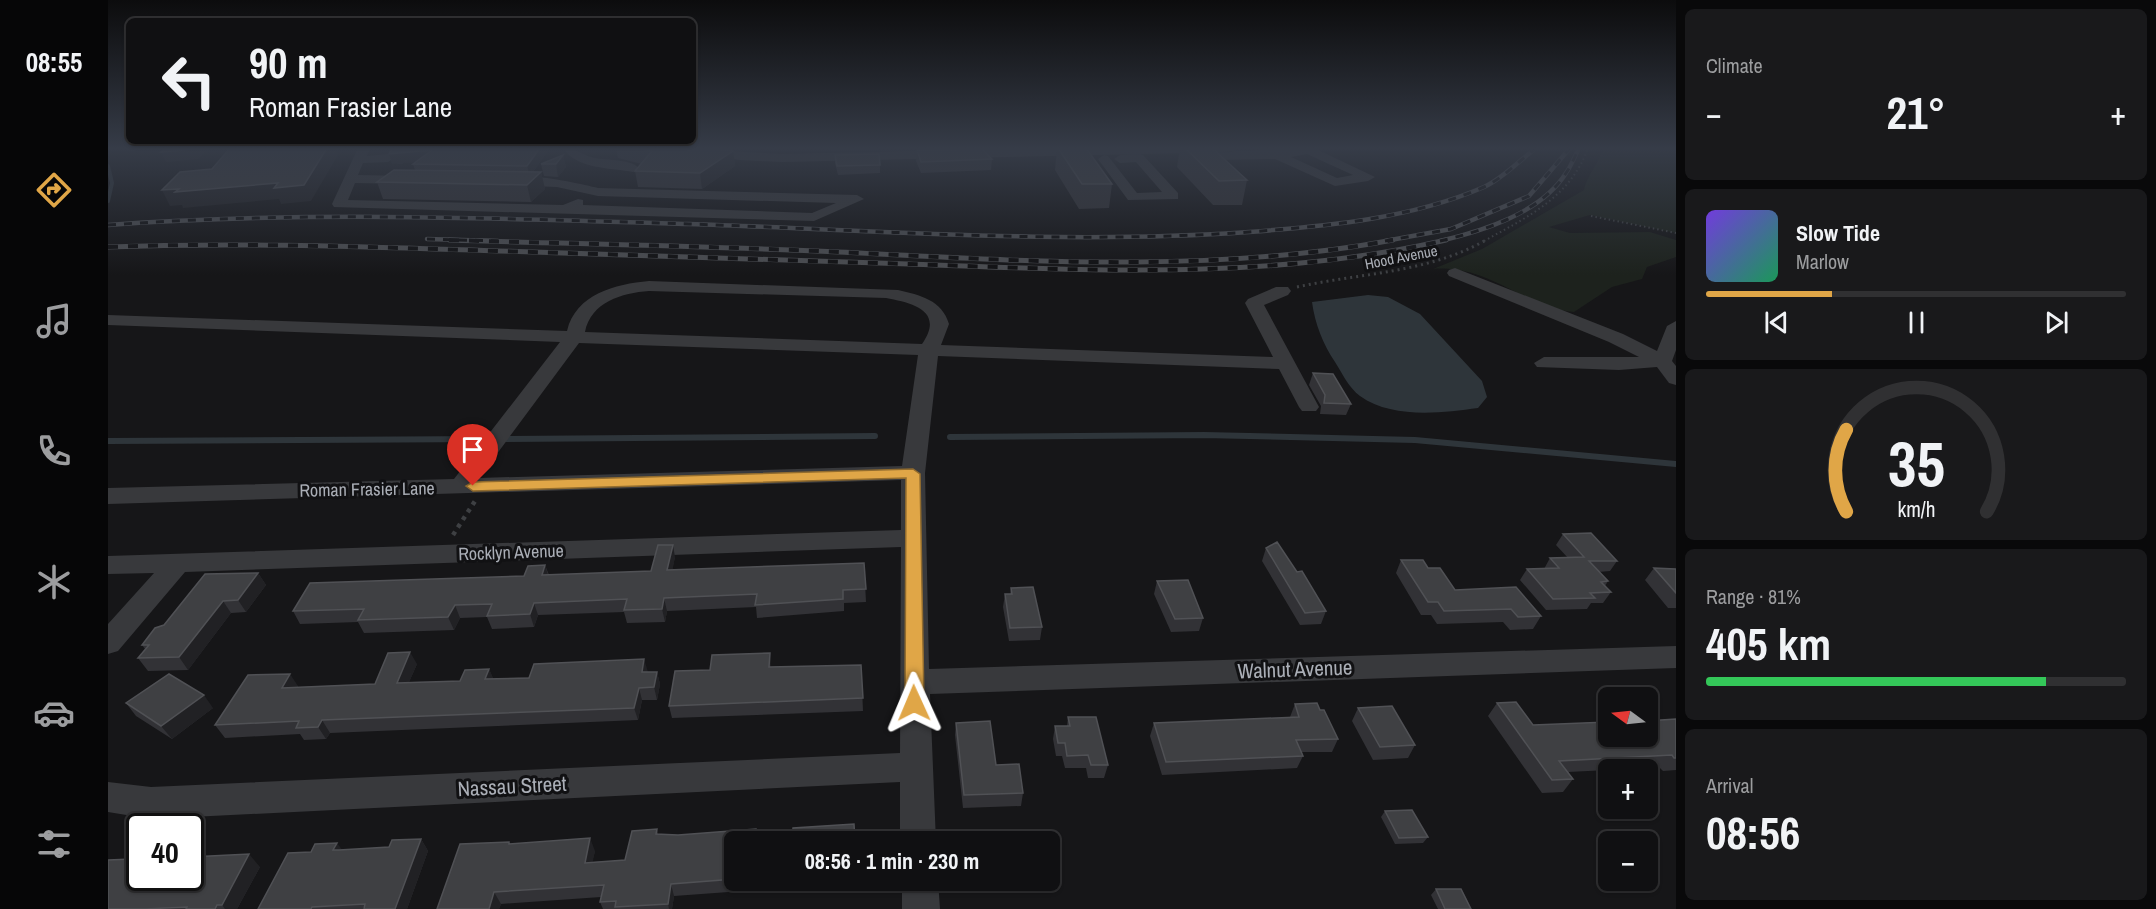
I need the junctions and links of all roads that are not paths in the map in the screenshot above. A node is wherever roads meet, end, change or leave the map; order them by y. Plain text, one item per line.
1 (344, 190) edge
2 (591, 190) edge
3 (1128, 190) edge
4 (1168, 190) edge
5 (598, 192) junction
6 (565, 209) junction
7 (1455, 273) dead end
8 (1282, 291) road end
9 (108, 320) edge
10 (1676, 326) edge
11 (575, 335) junction
12 (929, 348) junction
13 (1662, 361) junction
14 (1286, 363) junction
15 (1544, 363) dead end
16 (1676, 379) edge
17 (1310, 407) dead end
18 (913, 474) junction
19 (468, 493) junction
20 (108, 496) edge
21 (913, 538) junction
22 (178, 563) junction
23 (108, 565) edge
24 (108, 643) edge
25 (1676, 657) edge
26 (914, 682) junction
27 (916, 766) junction
28 (108, 797) edge
29 (918, 831) edge
30 (920, 891) edge
31 (921, 909) edge

1 - 6 street
2 - 5 street
3 - 4 street
5 - 6 street
5 - 6 street
7 - 13 street
8 - 14 street
9 - 11 street
10 - 13 street
11 - 12 street
11 - 12 street
11 - 19 street
12 - 14 street
12 - 18 street
13 - 15 street
13 - 16 street
14 - 17 street
18 - 19 street, Roman Frasier Lane
18 - 21 street
19 - 20 street, Roman Frasier Lane
21 - 22 street, Rocklyn Avenue
21 - 26 street
22 - 23 street, Rocklyn Avenue
22 - 24 street
25 - 26 street, Walnut Avenue
26 - 27 street
27 - 28 street, Nassau Street
27 - 29 street
30 - 31 street

